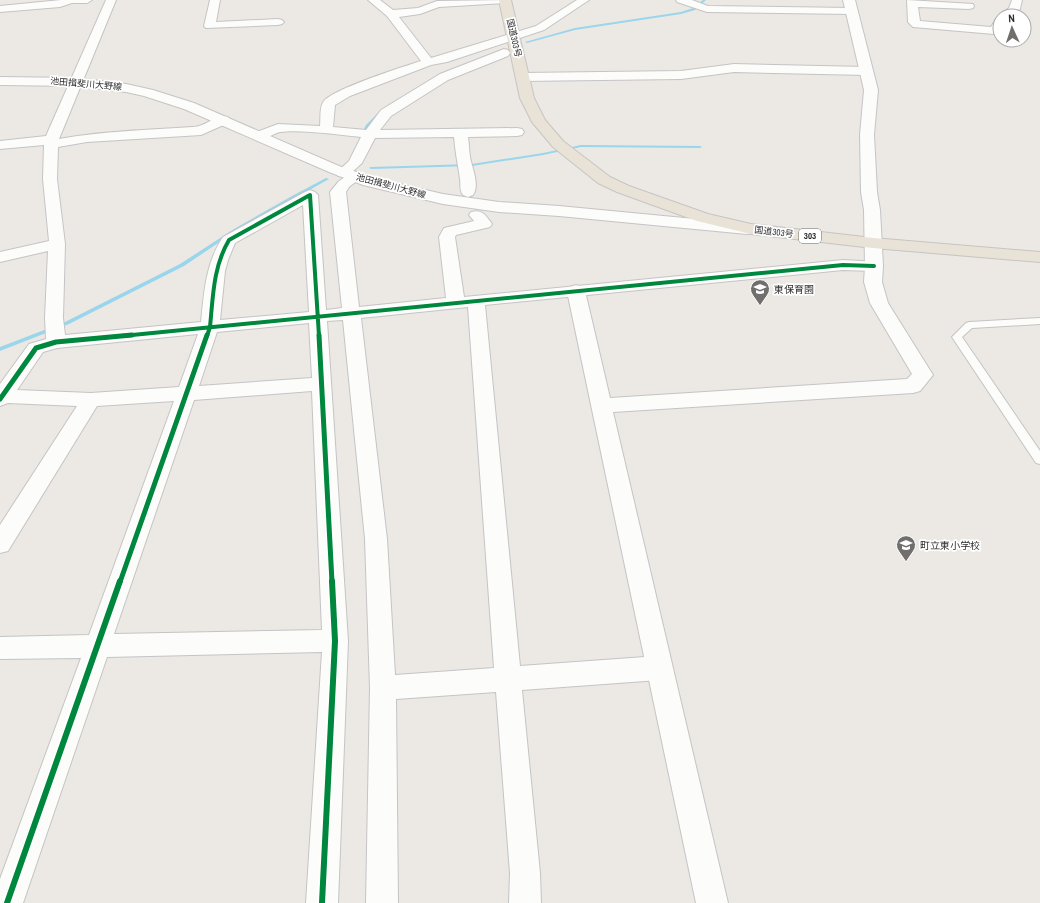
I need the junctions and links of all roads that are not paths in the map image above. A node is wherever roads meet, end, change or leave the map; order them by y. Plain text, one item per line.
1 (87, 0) edge
2 (111, 0) edge
3 (215, 0) edge
4 (373, 0) edge
5 (505, 0) edge
6 (584, 0) edge
7 (681, 0) edge
8 (912, 1) edge
9 (968, 3) edge
10 (851, 5) edge
11 (0, 9) edge
12 (391, 14) junction
13 (278, 22) dead end
14 (982, 30) junction
15 (992, 31) edge
16 (514, 35) junction
17 (517, 51) junction
18 (428, 62) junction
19 (867, 71) junction
20 (522, 77) junction
21 (0, 81) edge
22 (76, 82) junction
23 (223, 120) junction
24 (325, 130) junction
25 (517, 132) dead end
26 (461, 133) junction
27 (370, 134) junction
28 (259, 136) junction
29 (51, 142) junction
30 (0, 145) edge
31 (592, 169) junction
32 (349, 175) junction
33 (468, 192) dead end
34 (477, 215) dead end
35 (751, 229) junction
36 (873, 240) junction
37 (57, 244) junction
38 (1040, 250) edge
39 (0, 257) edge
40 (1040, 257) edge
41 (874, 266) junction
42 (576, 291) junction
43 (466, 303) junction
44 (352, 313) junction
45 (318, 317) junction
46 (1040, 321) edge
47 (210, 327) junction
48 (55, 333) junction
49 (321, 384) junction
50 (187, 393) junction
51 (1, 397) edge
52 (91, 400) junction
53 (601, 406) junction
54 (1040, 460) edge
55 (0, 544) edge
56 (335, 641) junction
57 (97, 647) junction
58 (0, 648) edge
59 (659, 668) junction
60 (508, 679) junction
61 (383, 688) junction
62 (7, 903) edge
63 (322, 903) edge
64 (382, 903) edge
65 (525, 903) edge
66 (712, 903) edge

1 - 11 street
2 - 22 street
3 - 13 street
4 - 12 street
5 - 12 street
5 - 16 highway, 国道303号 / 303
6 - 16 street
7 - 10 street
8 - 9 street
8 - 14 street
9 - 14 street
10 - 19 street
12 - 18 street
14 - 15 street
16 - 17 highway, 国道303号 / 303
16 - 18 street
17 - 20 highway, 国道303号 / 303
17 - 27 street
18 - 24 street
19 - 20 street
19 - 36 street
20 - 31 highway, 国道303号 / 303
21 - 22 street, 池田揖斐川大野線
22 - 23 street, 池田揖斐川大野線
22 - 29 street
23 - 28 street, 池田揖斐川大野線
23 - 29 street
24 - 27 street
24 - 28 street
25 - 26 street
26 - 27 street
26 - 33 street
27 - 32 street
28 - 32 street, 池田揖斐川大野線
29 - 30 street
29 - 37 street
31 - 35 highway, 国道303号 / 303
31 - 36 highway, 国道303号 / 303
32 - 35 street, 池田揖斐川大野線
32 - 44 street
34 - 43 street
35 - 36 highway, 国道303号 / 303
36 - 38 highway, 国道303号 / 303
36 - 40 highway, 国道303号 / 303
36 - 41 street
37 - 39 street
37 - 48 street
41 - 42 street
41 - 53 street
42 - 43 street
42 - 53 street
43 - 44 street
43 - 60 street
44 - 45 street
44 - 61 street
45 - 47 street
45 - 47 street
45 - 49 street
46 - 54 lane
47 - 48 street
47 - 50 street
48 - 51 street
49 - 50 street
49 - 56 street
50 - 52 street
50 - 57 street
51 - 52 street
52 - 55 street
53 - 59 street
56 - 57 street
56 - 63 street
57 - 58 street
57 - 62 street
59 - 60 street
59 - 66 street
60 - 61 street
60 - 65 street
61 - 64 street

